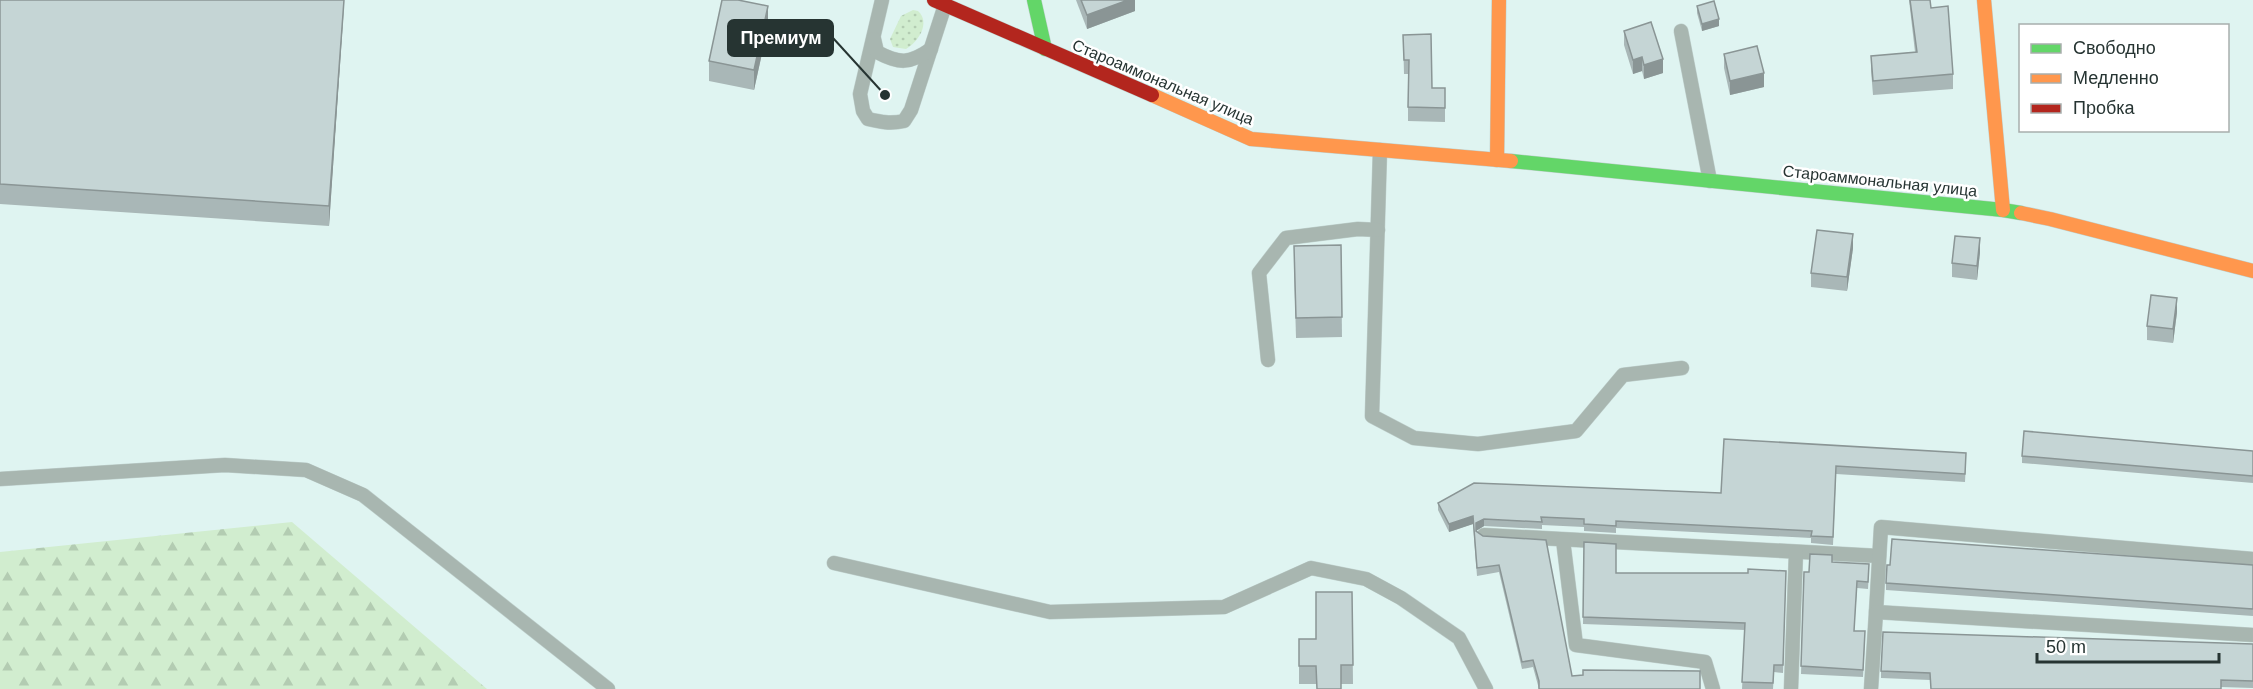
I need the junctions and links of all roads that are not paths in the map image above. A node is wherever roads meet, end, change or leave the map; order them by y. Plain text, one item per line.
1 (882, 0) edge
2 (1034, 0) edge
3 (1499, 0) edge
4 (1984, 0) edge
5 (940, 2) edge
6 (1682, 31) dead end
7 (873, 37) junction
8 (930, 49) junction
9 (1045, 49) junction
10 (1380, 150) junction
11 (1497, 160) junction
12 (1710, 181) junction
13 (2003, 210) junction
14 (1378, 230) junction
15 (2253, 271) edge
16 (1268, 360) dead end
17 (1682, 368) dead end
18 (0, 479) edge
19 (1484, 535) edge
20 (1563, 540) junction
21 (1796, 552) junction
22 (1879, 556) junction
23 (2253, 559) edge
24 (834, 562) dead end
25 (1876, 612) junction
26 (2253, 635) edge
27 (608, 689) edge
28 (1486, 689) edge
29 (1713, 689) edge
30 (1791, 689) edge
31 (1870, 689) edge

1 - 7 lane
2 - 9 street
3 - 11 street
4 - 13 street
5 - 8 lane
5 - 9 street, Староаммональная улица
6 - 12 lane
7 - 8 lane
7 - 8 lane
9 - 10 street, Староаммональная улица
10 - 11 street, Староаммональная улица
10 - 14 lane
11 - 12 street, Староаммональная улица
12 - 13 street, Староаммональная улица
13 - 15 street, Староаммональная улица
14 - 16 lane
14 - 17 lane
18 - 27 lane
19 - 20 lane
20 - 21 lane
20 - 29 lane
21 - 22 lane
21 - 30 lane
22 - 23 lane
22 - 25 lane
24 - 28 lane
25 - 26 lane
25 - 31 lane

